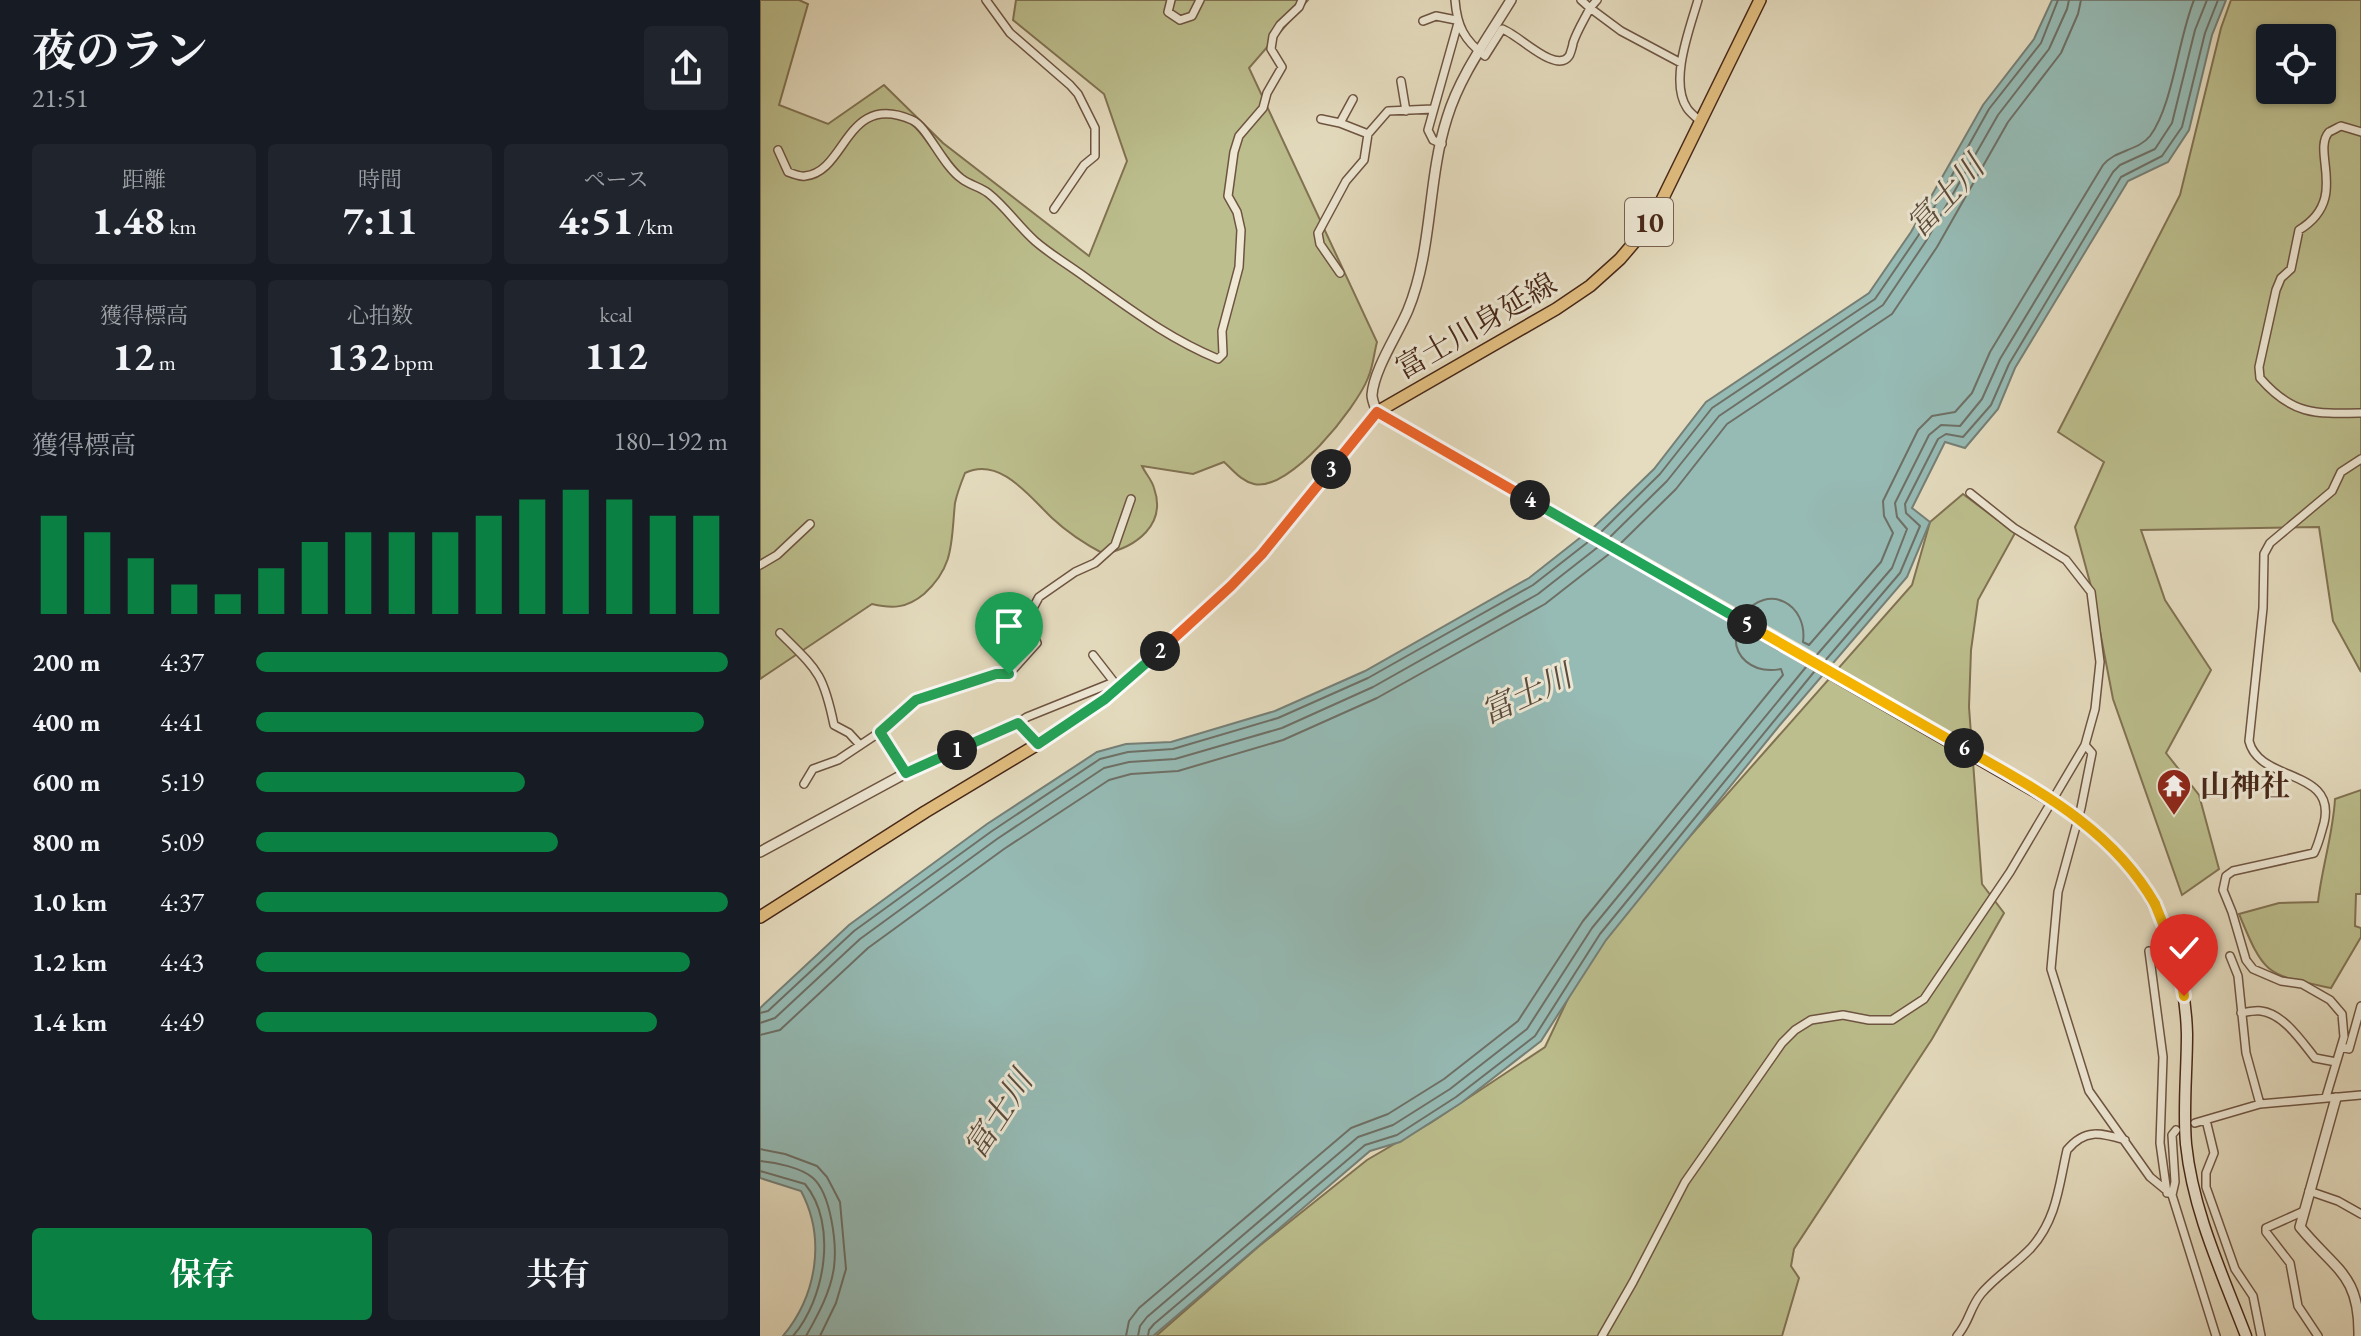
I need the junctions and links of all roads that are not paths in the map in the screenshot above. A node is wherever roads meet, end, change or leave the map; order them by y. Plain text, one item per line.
1 (986, 0) edge
2 (1171, 0) edge
3 (1200, 0) edge
4 (1302, 0) edge
5 (1455, 0) edge
6 (1511, 0) edge
7 (1581, 0) edge
8 (1597, 0) edge
9 (1698, 0) edge
10 (1760, 0) edge
11 (1590, 8) junction
12 (1423, 21) dead end
13 (1457, 21) junction
14 (1479, 51) junction
15 (1681, 63) junction
16 (1401, 81) dead end
17 (1353, 99) dead end
18 (1433, 109) junction
19 (1406, 111) junction
20 (1321, 119) dead end
21 (1701, 122) junction
22 (1340, 123) junction
23 (2361, 132) edge
24 (1368, 134) junction
25 (1442, 144) junction
26 (778, 150) dead end
27 (1054, 209) dead end
28 (1340, 273) dead end
29 (1377, 412) junction
30 (2361, 413) edge
31 (2361, 459) edge
32 (1970, 493) dead end
33 (1131, 499) dead end
34 (810, 524) dead end
35 (760, 565) edge
36 (780, 633) dead end
37 (1093, 655) dead end
38 (1018, 723) junction
39 (880, 732) junction
40 (1038, 744) junction
41 (860, 745) junction
42 (2085, 745) junction
43 (906, 773) junction
44 (804, 784) dead end
45 (760, 852) edge
46 (760, 917) edge
47 (2149, 951) dead end
48 (2230, 956) dead end
49 (2361, 1006) edge
50 (2241, 1013) junction
51 (2341, 1047) junction
52 (2336, 1062) junction
53 (2361, 1095) edge
54 (2331, 1098) junction
55 (2260, 1104) junction
56 (2206, 1120) junction
57 (2195, 1123) dead end
58 (2176, 1130) dead end
59 (2125, 1140) junction
60 (2309, 1191) junction
61 (2170, 1194) junction
62 (2304, 1211) junction
63 (2361, 1214) edge
64 (2360, 1330) edge
65 (1602, 1336) edge
66 (1957, 1336) edge
67 (2216, 1336) edge
68 (2246, 1336) edge
69 (2261, 1336) edge
70 (2318, 1336) edge

1 - 27 street
2 - 3 street
4 - 26 street
5 - 13 street
6 - 14 street
7 - 11 street
8 - 11 street
9 - 15 street
10 - 21 main road, 富士川身延線 / 10
11 - 14 street
11 - 15 street
12 - 13 street
13 - 14 street
13 - 18 street
14 - 25 street
15 - 21 street
16 - 19 street
17 - 22 street
18 - 19 street
18 - 25 street
19 - 24 street
20 - 22 street
21 - 29 main road, 富士川身延線 / 10
22 - 24 street
23 - 30 street
24 - 28 street
25 - 29 street
29 - 40 main road, 富士川身延線 / 10
29 - 68 main road, bridge
31 - 51 street
32 - 42 street
33 - 39 street
34 - 35 street
36 - 41 street
37 - 38 street
38 - 40 street
38 - 43 street
39 - 41 street
39 - 43 street
40 - 46 main road, 富士川身延線 / 10
41 - 44 street
42 - 59 street
42 - 65 street
43 - 45 street
47 - 61 street
48 - 50 street
49 - 51 street
50 - 52 street
50 - 55 street
51 - 52 street
52 - 54 street
53 - 54 street
54 - 55 street
54 - 60 street
55 - 56 street
56 - 57 street
56 - 69 street
58 - 61 street
59 - 61 street
59 - 66 street
60 - 62 street
60 - 63 street
61 - 67 street
62 - 64 street
62 - 70 street

